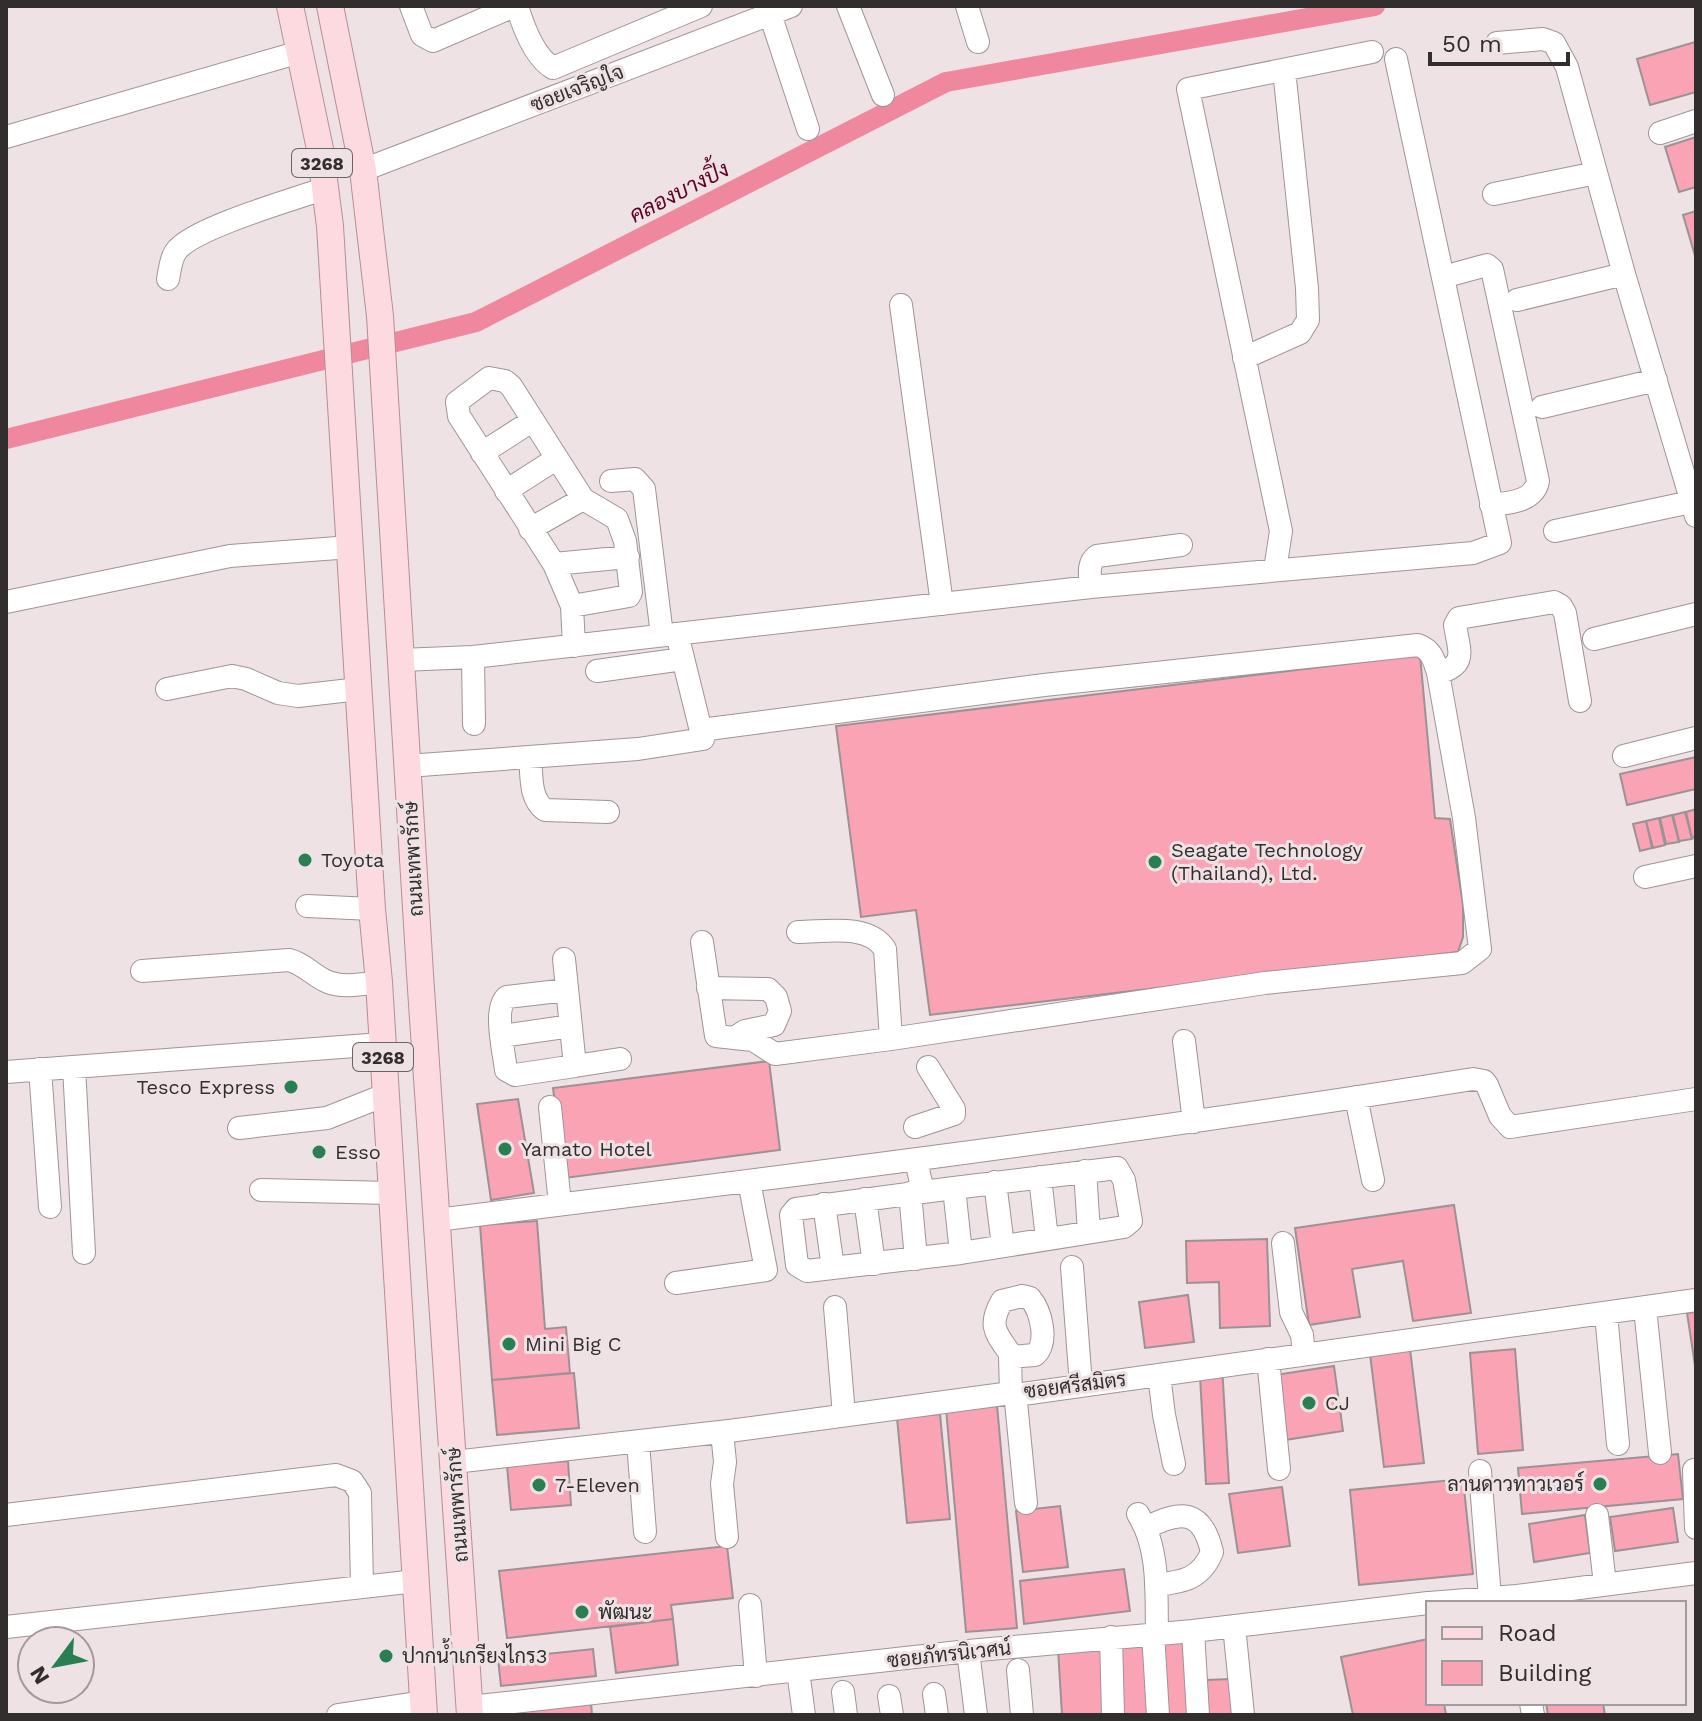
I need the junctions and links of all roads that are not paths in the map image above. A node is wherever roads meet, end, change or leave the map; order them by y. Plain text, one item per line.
1 (290, 6) edge
2 (411, 6) edge
3 (516, 6) edge
4 (701, 6) edge
5 (848, 6) edge
6 (967, 6) edge
7 (337, 7) edge
8 (780, 10) edge
9 (978, 42) dead end
10 (1497, 43) dead end
11 (300, 52) junction
12 (1372, 52) dead end
13 (1396, 59) dead end
14 (1284, 70) junction
15 (883, 95) dead end
16 (1696, 121) edge
17 (808, 129) dead end
18 (1660, 133) dead end
19 (6, 137) edge
20 (363, 170) junction
21 (1596, 173) junction
22 (326, 188) junction
23 (1494, 194) dead end
24 (1624, 274) junction
25 (1443, 277) junction
26 (168, 279) dead end
27 (1517, 300) dead end
28 (901, 305) dead end
29 (1244, 358) junction
30 (1656, 380) junction
31 (1542, 407) dead end
32 (532, 421) junction
33 (482, 453) junction
34 (556, 459) junction
35 (611, 481) dead end
36 (506, 491) junction
37 (583, 499) junction
38 (1491, 505) junction
39 (1694, 509) edge
40 (530, 529) junction
41 (1555, 531) dead end
42 (1181, 545) dead end
43 (351, 547) junction
44 (628, 557) junction
45 (554, 564) junction
46 (1275, 570) junction
47 (1091, 587) junction
48 (6, 602) edge
49 (942, 604) junction
50 (572, 606) junction
51 (1696, 614) edge
52 (670, 634) junction
53 (1594, 639) dead end
54 (574, 646) junction
55 (473, 657) junction
56 (683, 659) junction
57 (401, 660) junction
58 (597, 671) dead end
59 (1438, 673) junction
60 (167, 689) dead end
61 (359, 689) junction
62 (1580, 701) dead end
63 (474, 724) dead end
64 (701, 730) junction
65 (1696, 738) edge
66 (1624, 756) dead end
67 (530, 757) junction
68 (407, 766) junction
69 (608, 812) dead end
70 (1696, 866) edge
71 (1645, 877) dead end
72 (307, 906) dead end
73 (372, 909) junction
74 (798, 932) dead end
75 (702, 942) dead end
76 (564, 959) dead end
77 (142, 971) dead end
78 (420, 974) junction
79 (379, 982) junction
80 (708, 988) junction
81 (567, 990) junction
82 (571, 1026) junction
83 (502, 1036) junction
84 (735, 1038) junction
85 (891, 1039) junction
86 (1184, 1041) dead end
87 (382, 1044) junction
88 (620, 1059) dead end
89 (575, 1066) junction
90 (74, 1067) junction
91 (928, 1067) dead end
92 (40, 1069) junction
93 (6, 1072) edge
94 (385, 1095) junction
95 (1356, 1097) junction
96 (1696, 1099) edge
97 (550, 1107) dead end
98 (1194, 1122) junction
99 (915, 1127) dead end
100 (239, 1128) dead end
101 (916, 1160) junction
102 (1085, 1171) junction
103 (1040, 1177) junction
104 (1373, 1180) dead end
105 (749, 1181) junction
106 (995, 1182) junction
107 (954, 1188) junction
108 (261, 1190) dead end
109 (916, 1192) junction
110 (391, 1193) junction
111 (865, 1199) junction
112 (560, 1204) junction
113 (824, 1204) junction
114 (50, 1207) dead end
115 (437, 1220) junction
116 (1089, 1232) junction
117 (1047, 1239) junction
118 (1283, 1243) dead end
119 (1003, 1246) junction
120 (84, 1253) dead end
121 (961, 1253) junction
122 (916, 1259) junction
123 (874, 1264) junction
124 (1072, 1267) dead end
125 (833, 1268) junction
126 (676, 1283) dead end
127 (1696, 1300) edge
128 (835, 1307) dead end
129 (1645, 1308) junction
130 (1606, 1314) junction
131 (1304, 1354) junction
132 (1010, 1357) dead end
133 (1268, 1359) junction
134 (1159, 1375) junction
135 (1081, 1385) junction
136 (1013, 1392) junction
137 (844, 1415) junction
138 (722, 1432) junction
139 (638, 1442) junction
140 (1618, 1444) dead end
141 (1660, 1453) dead end
142 (454, 1462) junction
143 (1174, 1464) dead end
144 (1279, 1469) dead end
145 (1694, 1470) edge
146 (1480, 1471) dead end
147 (1026, 1503) dead end
148 (6, 1515) edge
149 (1597, 1515) dead end
150 (1696, 1528) edge
151 (645, 1532) dead end
152 (727, 1537) dead end
153 (1696, 1573) edge
154 (416, 1581) junction
155 (1605, 1584) junction
156 (1156, 1585) junction
157 (362, 1586) junction
158 (1493, 1600) edge
159 (1471, 1601) edge
160 (1426, 1603) edge
161 (750, 1605) dead end
162 (1234, 1626) junction
163 (6, 1627) edge
164 (1193, 1631) junction
165 (1155, 1633) junction
166 (1111, 1637) junction
167 (968, 1651) junction
168 (1018, 1670) dead end
169 (798, 1671) junction
170 (756, 1676) junction
171 (424, 1709) edge
172 (470, 1711) edge
173 (338, 1715) edge
174 (804, 1715) edge
175 (976, 1715) edge
176 (1022, 1715) edge
177 (1113, 1715) edge
178 (1158, 1715) edge
179 (1198, 1715) edge
180 (1243, 1715) edge

1 - 11 main road, 3268
2 - 3 street
3 - 4 street
5 - 15 street
6 - 9 street
7 - 20 main road, ถนนเทพารักษ์ / 3268
8 - 17 street
8 - 20 street, ซอยเจริญใจ
10 - 21 street
11 - 19 street
11 - 22 main road, 3268
12 - 14 street
13 - 25 street
14 - 29 street
14 - 29 street
16 - 18 street
20 - 57 main road, ถนนเทพารักษ์ / 3268
21 - 23 street
21 - 24 street
22 - 26 street
22 - 43 main road, 3268
24 - 27 street
24 - 30 street
25 - 38 street
25 - 38 street
28 - 49 street
29 - 46 street
30 - 31 street
30 - 39 street
32 - 33 street
32 - 33 street
32 - 34 street
33 - 36 street
34 - 36 street
34 - 37 street
35 - 52 street
36 - 40 street
37 - 40 street
37 - 44 street
38 - 46 street
39 - 41 street
40 - 45 street
42 - 47 street
43 - 48 street
43 - 61 main road, 3268
44 - 45 street
44 - 50 street
45 - 50 street
46 - 47 street
47 - 49 street
49 - 52 street
50 - 54 street
51 - 53 street
52 - 54 street
52 - 56 street
54 - 55 street
55 - 57 street
55 - 63 street
56 - 58 street
56 - 64 street
57 - 68 main road, ถนนเทพารักษ์ / 3268
59 - 62 street
59 - 64 street
59 - 85 street
60 - 61 street
61 - 73 main road, 3268
64 - 67 street
65 - 66 street
67 - 68 street
67 - 69 street
68 - 78 main road, ถนนเทพารักษ์ / 3268
70 - 71 street
72 - 73 street
73 - 79 main road, 3268
74 - 85 street
75 - 80 street
76 - 81 street
77 - 79 street
78 - 79 main road
78 - 115 main road, ถนนเทพารักษ์ / 3268
79 - 87 main road, 3268
80 - 84 street
80 - 84 street
81 - 82 street
81 - 83 street
82 - 83 street
82 - 89 street
83 - 89 street
84 - 85 street
86 - 98 street
87 - 90 street
87 - 94 main road, 3268
88 - 89 street
90 - 92 street
90 - 120 street
91 - 99 street
92 - 93 street
92 - 114 street
94 - 100 street
94 - 110 main road, 3268
95 - 96 street
95 - 98 street
95 - 104 street
97 - 112 street
98 - 101 street
101 - 105 street
101 - 109 street
102 - 103 street
102 - 116 street
102 - 116 street
103 - 106 street
103 - 117 street
105 - 112 street
105 - 126 street
106 - 107 street
106 - 119 street
107 - 109 street
107 - 121 street
108 - 110 street
109 - 111 street
109 - 122 street
110 - 154 main road, 3268
111 - 113 street
111 - 123 street
112 - 115 street
113 - 125 street
113 - 125 street
115 - 142 main road, ถนนเทพารักษ์ / 3268
116 - 117 street
117 - 119 street
118 - 131 street
119 - 121 street
121 - 122 street
122 - 123 street
123 - 125 street
124 - 135 street
127 - 129 street, ซอยศรีสมิตร
128 - 137 street
129 - 130 street, ซอยศรีสมิตร
129 - 141 street
130 - 131 street, ซอยศรีสมิตร
130 - 140 street
131 - 133 street, ซอยศรีสมิตร
132 - 136 street
133 - 134 street, ซอยศรีสมิตร
133 - 144 street
134 - 135 street, ซอยศรีสมิตร
134 - 143 street
135 - 136 street, ซอยศรีสมิตร
136 - 137 street, ซอยศรีสมิตร
136 - 147 street
137 - 138 street, ซอยศรีสมิตร
138 - 139 street, ซอยศรีสมิตร
138 - 152 street
139 - 142 street, ซอยศรีสมิตร
139 - 151 street
142 - 172 main road, ถนนเทพารักษ์ / 3268
145 - 150 street
146 - 158 street
148 - 157 street
149 - 155 street
153 - 155 street, ซอยภัทรนิเวศน์
154 - 157 street
154 - 171 main road, 3268
155 - 158 street, ซอยภัทรนิเวศน์
156 - 156 street
156 - 165 street
157 - 163 street
158 - 159 street, ซอยภัทรนิเวศน์
160 - 162 street, ซอยภัทรนิเวศน์
161 - 170 street
162 - 164 street, ซอยภัทรนิเวศน์
162 - 180 street
164 - 165 street, ซอยภัทรนิเวศน์
164 - 179 street
165 - 166 street, ซอยภัทรนิเวศน์
165 - 178 street
166 - 167 street, ซอยภัทรนิเวศน์
166 - 177 street
167 - 169 street, ซอยภัทรนิเวศน์
167 - 175 street
168 - 176 street
169 - 170 street, ซอยภัทรนิเวศน์
169 - 174 street
170 - 172 street, ซอยภัทรนิเวศน์
171 - 173 street

